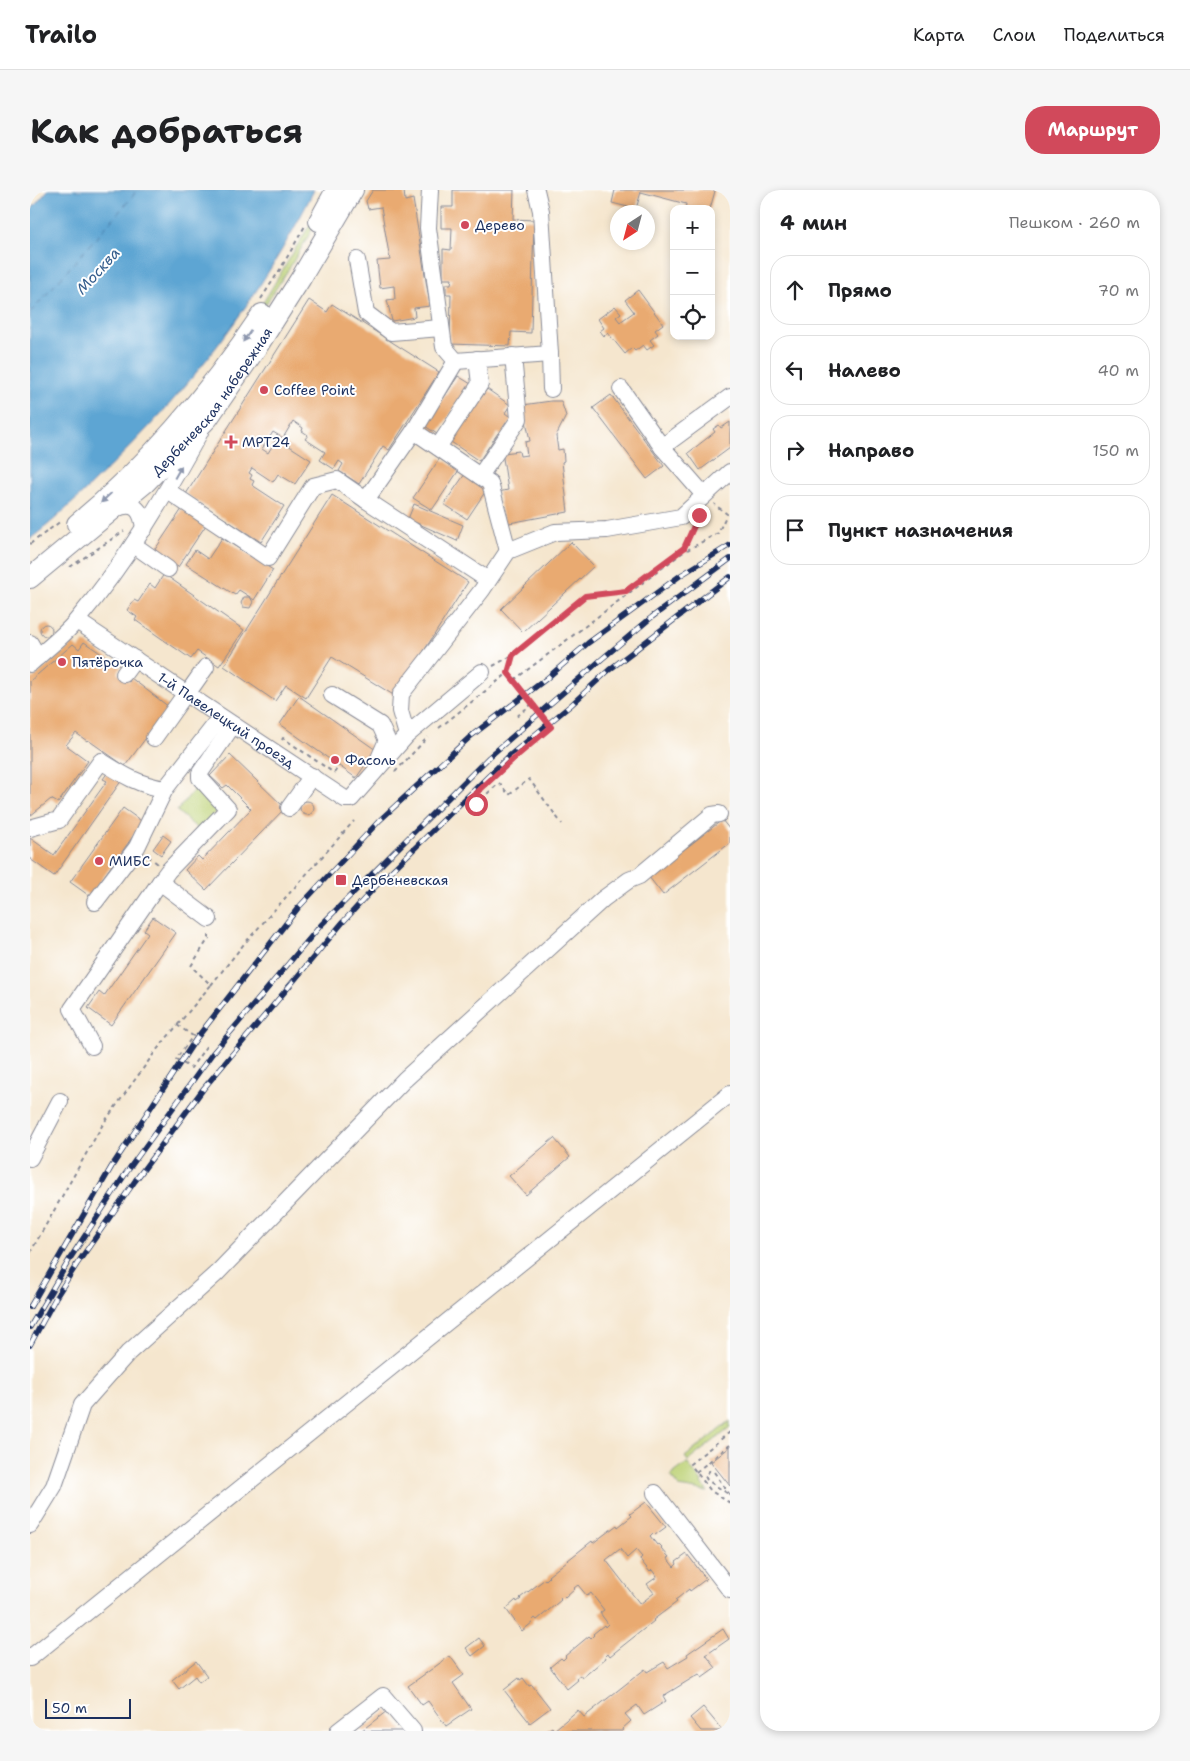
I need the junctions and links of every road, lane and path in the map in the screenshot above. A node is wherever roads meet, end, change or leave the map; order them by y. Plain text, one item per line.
1 (336, 190) edge
2 (352, 190) edge
3 (430, 190) edge
4 (536, 190) edge
5 (308, 219) dead end
6 (357, 260) dead end
7 (260, 299) dead end
8 (441, 328) junction
9 (550, 354) junction
10 (513, 356) junction
11 (477, 359) junction
12 (456, 360) junction
13 (551, 389) dead end
14 (621, 390) dead end
15 (730, 397) edge
16 (208, 418) junction
17 (414, 431) junction
18 (662, 446) junction
19 (438, 447) junction
20 (135, 470) junction
21 (730, 472) edge
22 (480, 476) junction
23 (168, 491) junction
24 (704, 495) junction
25 (366, 500) junction
26 (128, 505) junction
27 (158, 506) junction
28 (68, 516) dead end
29 (695, 523) dead end
30 (136, 528) junction
31 (30, 544) edge
32 (134, 545) junction
33 (508, 551) junction
34 (30, 562) edge
35 (168, 569) dead end
36 (63, 571) dead end
37 (30, 578) edge
38 (488, 580) junction
39 (77, 621) junction
40 (33, 655) edge
41 (513, 655) junction
42 (135, 659) junction
43 (206, 666) dead end
44 (482, 672) joint
45 (124, 674) dead end
46 (514, 680) junction
47 (186, 693) junction
48 (332, 695) dead end
49 (533, 703) junction
50 (515, 718) dead end
51 (227, 721) junction
52 (407, 735) junction
53 (154, 738) dead end
54 (374, 773) junction
55 (312, 776) junction
56 (165, 789) junction
57 (289, 808) dead end
58 (719, 814) dead end
59 (354, 821) dead end
60 (562, 824) dead end
61 (30, 828) edge
62 (137, 847) junction
63 (164, 877) junction
64 (95, 902) dead end
65 (209, 919) joint
66 (211, 985) junction
67 (177, 1025) junction
68 (92, 1046) dead end
69 (207, 1046) dead end
70 (730, 1094) edge
71 (60, 1101) dead end
72 (30, 1158) edge
73 (30, 1254) edge
74 (730, 1432) edge
75 (730, 1444) edge
76 (696, 1472) junction
77 (655, 1493) dead end
78 (730, 1495) edge
79 (730, 1503) edge
80 (30, 1525) edge
81 (730, 1590) edge
82 (30, 1658) edge
83 (338, 1731) edge
84 (413, 1731) edge

1 -> 20 main road, Дербеневская набережная
2 - 16 main road, Дербеневская набережная
3 - 8 street
4 - 9 street
5 - 7 path
6 - 8 street
8 - 12 street
9 - 10 street
9 - 13 street
10 - 11 street
10 - 22 street
11 - 12 street
11 - 19 street
12 - 17 street
14 - 18 street
15 - 18 street
23 -> 16 street
16 - 26 main road, Дербеневская набережная
17 - 19 street
17 - 25 street
18 - 24 street
19 - 22 street
20 - 26 street
20 -> 34 main road, Дербеневская набережная
21 - 24 street
22 - 33 street
23 - 25 street
23 - 27 street
24 - 33 street
24 - 46 path
25 - 38 street
26 - 27 street
26 - 30 street
26 - 37 main road, Дербеневская набережная
27 - 30 street
28 - 31 path
29 - 41 path
30 - 32 street
30 - 36 path
32 - 35 street
32 - 39 street
33 - 38 street
38 - 52 street
39 - 40 street
39 - 42 street, 1-й Павелецкий проезд
41 - 44 path
41 - 46 path
42 - 45 street
42 - 47 street, 1-й Павелецкий проезд
43 - 47 street
44 - 52 street
46 - 49 path
47 - 51 street, 1-й Павелецкий проезд
47 - 53 street
48 - 54 street
49 - 50 path
49 - 60 path
51 - 55 street, 1-й Павелецкий проезд
51 - 56 street
51 - 63 street
52 - 54 street
54 - 55 street, 1-й Павелецкий проезд
55 - 57 street
56 - 61 street
56 - 62 street
58 - 80 street
59 - 66 path
62 - 63 path
62 - 64 street
63 - 65 street
63 - 68 street
65 - 66 path
66 - 67 path
67 - 69 path
67 - 73 path
70 - 82 street
71 - 72 street
74 - 76 path
75 - 76 path
76 - 79 path
77 - 81 street
78 - 78 path
83 - 84 street

